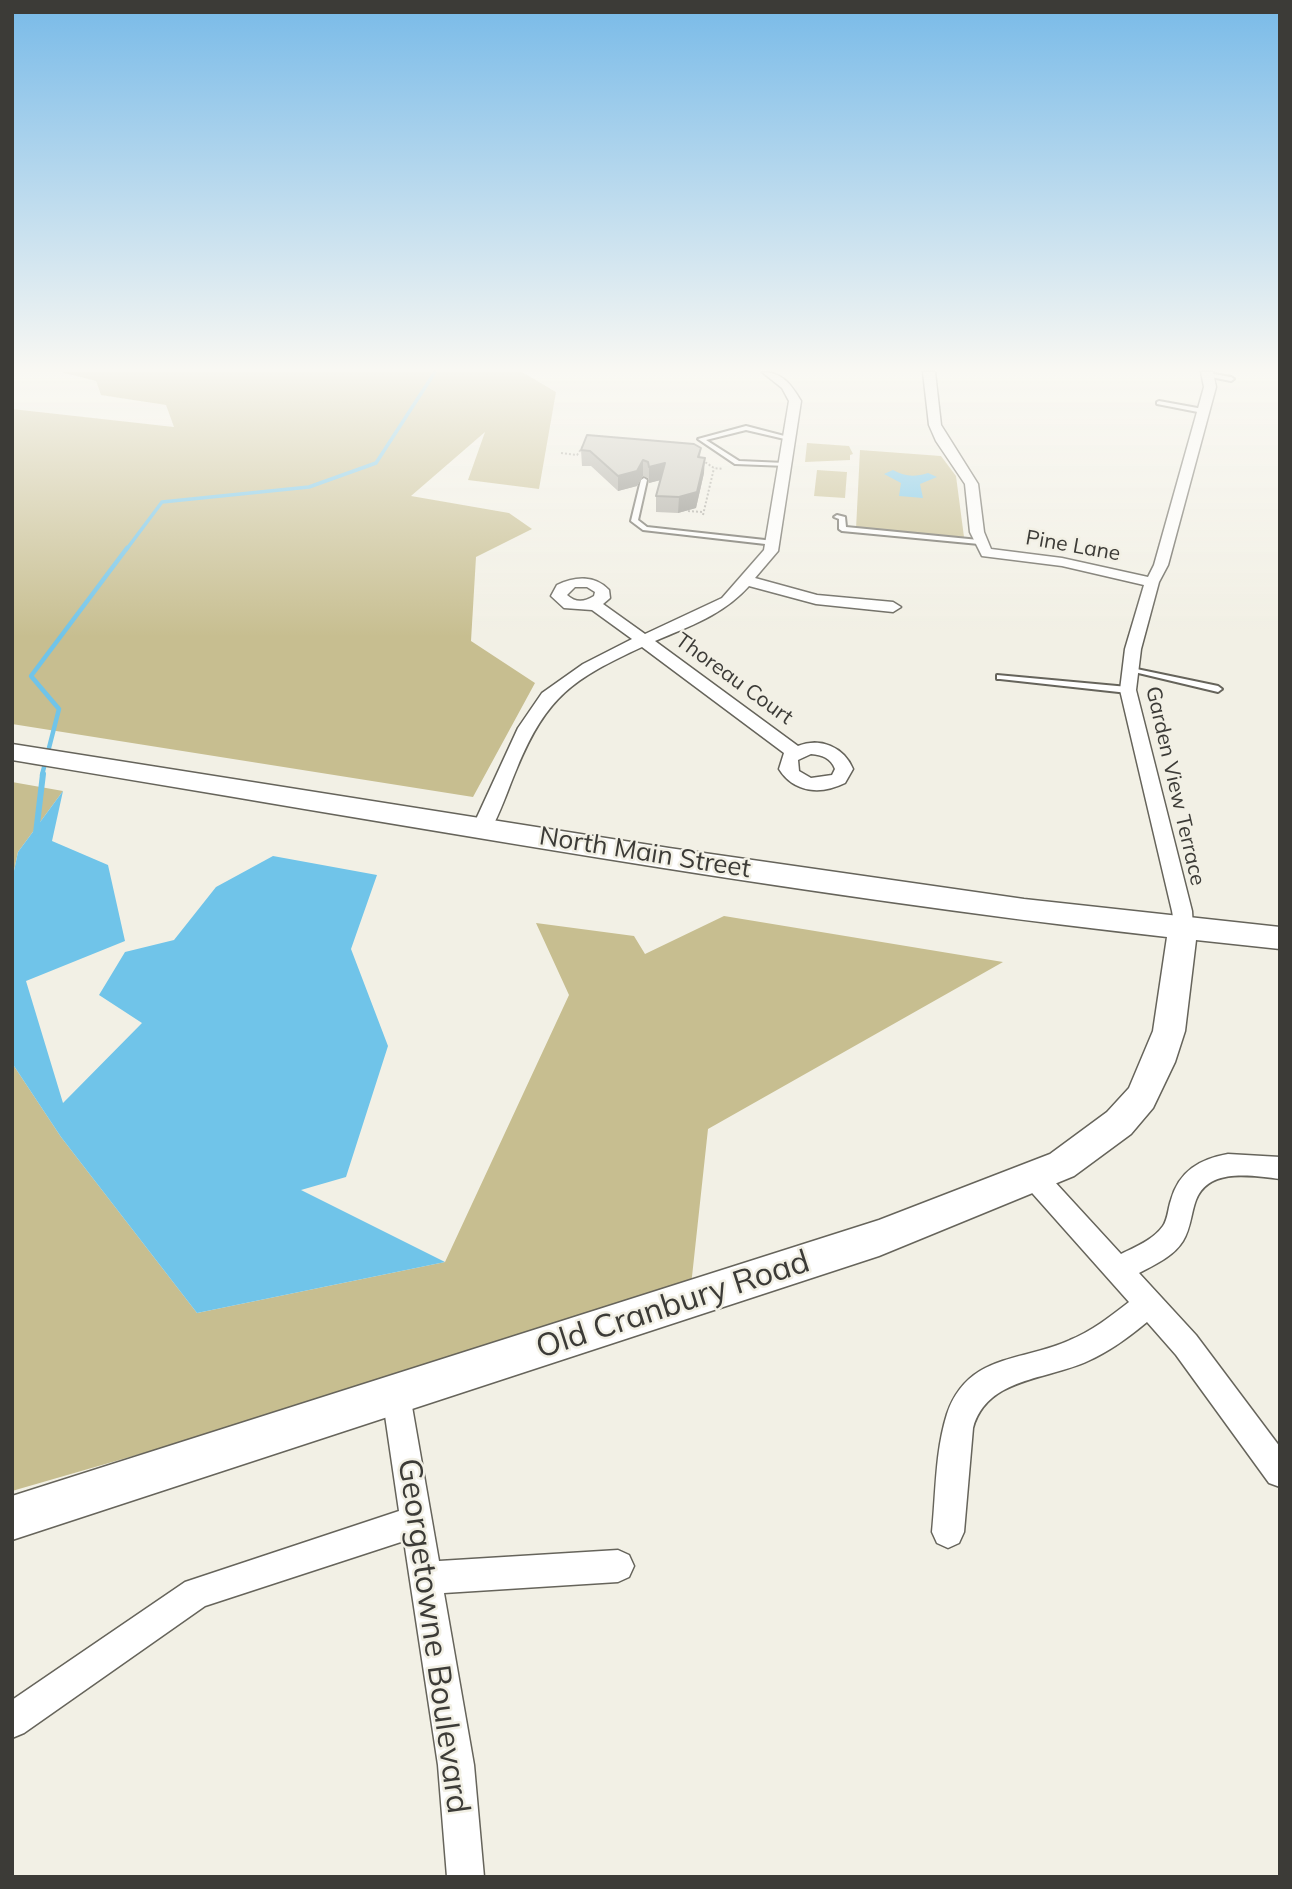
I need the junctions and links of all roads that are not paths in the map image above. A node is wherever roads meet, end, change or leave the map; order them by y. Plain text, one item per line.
1 (733, 460) edge
2 (786, 460) edge
3 (956, 460) edge
4 (1190, 460) edge
5 (785, 465) junction
6 (644, 480) edge
7 (837, 517) dead end
8 (833, 529) dead end
9 (842, 529) junction
10 (775, 542) junction
11 (983, 547) junction
12 (746, 580) junction
13 (1152, 582) junction
14 (594, 604) dead end
15 (893, 607) dead end
16 (645, 641) junction
17 (1130, 669) junction
18 (1000, 677) dead end
19 (1219, 689) dead end
20 (1128, 690) junction
21 (796, 752) dead end
22 (16, 753) edge
23 (482, 828) junction
24 (1182, 928) junction
25 (1280, 938) edge
26 (1280, 1168) edge
27 (1034, 1177) junction
28 (1119, 1269) junction
29 (1149, 1303) junction
30 (396, 1395) junction
31 (1280, 1472) edge
32 (12, 1518) edge
33 (417, 1521) junction
34 (948, 1532) dead end
35 (618, 1566) dead end
36 (426, 1578) junction
37 (12, 1721) edge
38 (466, 1877) edge

1 - 5 lane
2 - 5 street
3 - 11 street
4 - 13 street, Garden View Terrace
5 - 10 street
6 - 10 lane
7 - 9 lane
8 - 9 lane
9 - 11 lane
10 - 12 street
11 - 13 street, Pine Lane
12 - 15 street
12 - 16 street
13 - 17 street, Garden View Terrace
14 - 16 street, Thoreau Court
16 - 21 street, Thoreau Court
16 - 23 street
17 - 19 lane
17 - 20 street, Garden View Terrace
18 - 20 lane
20 - 24 street, Garden View Terrace
22 - 23 street, North Main Street
23 - 24 street, North Main Street
24 - 25 street, North Main Street
24 - 27 street, Old Cranbury Road
26 - 28 street
27 - 28 street
27 - 30 street, Old Cranbury Road
28 - 29 street
29 - 31 street
29 - 34 street
30 - 32 street, Old Cranbury Road
30 - 33 street, Georgetowne Boulevard
33 - 36 street, Georgetowne Boulevard
33 - 37 street
35 - 36 street
36 - 38 street, Georgetowne Boulevard

